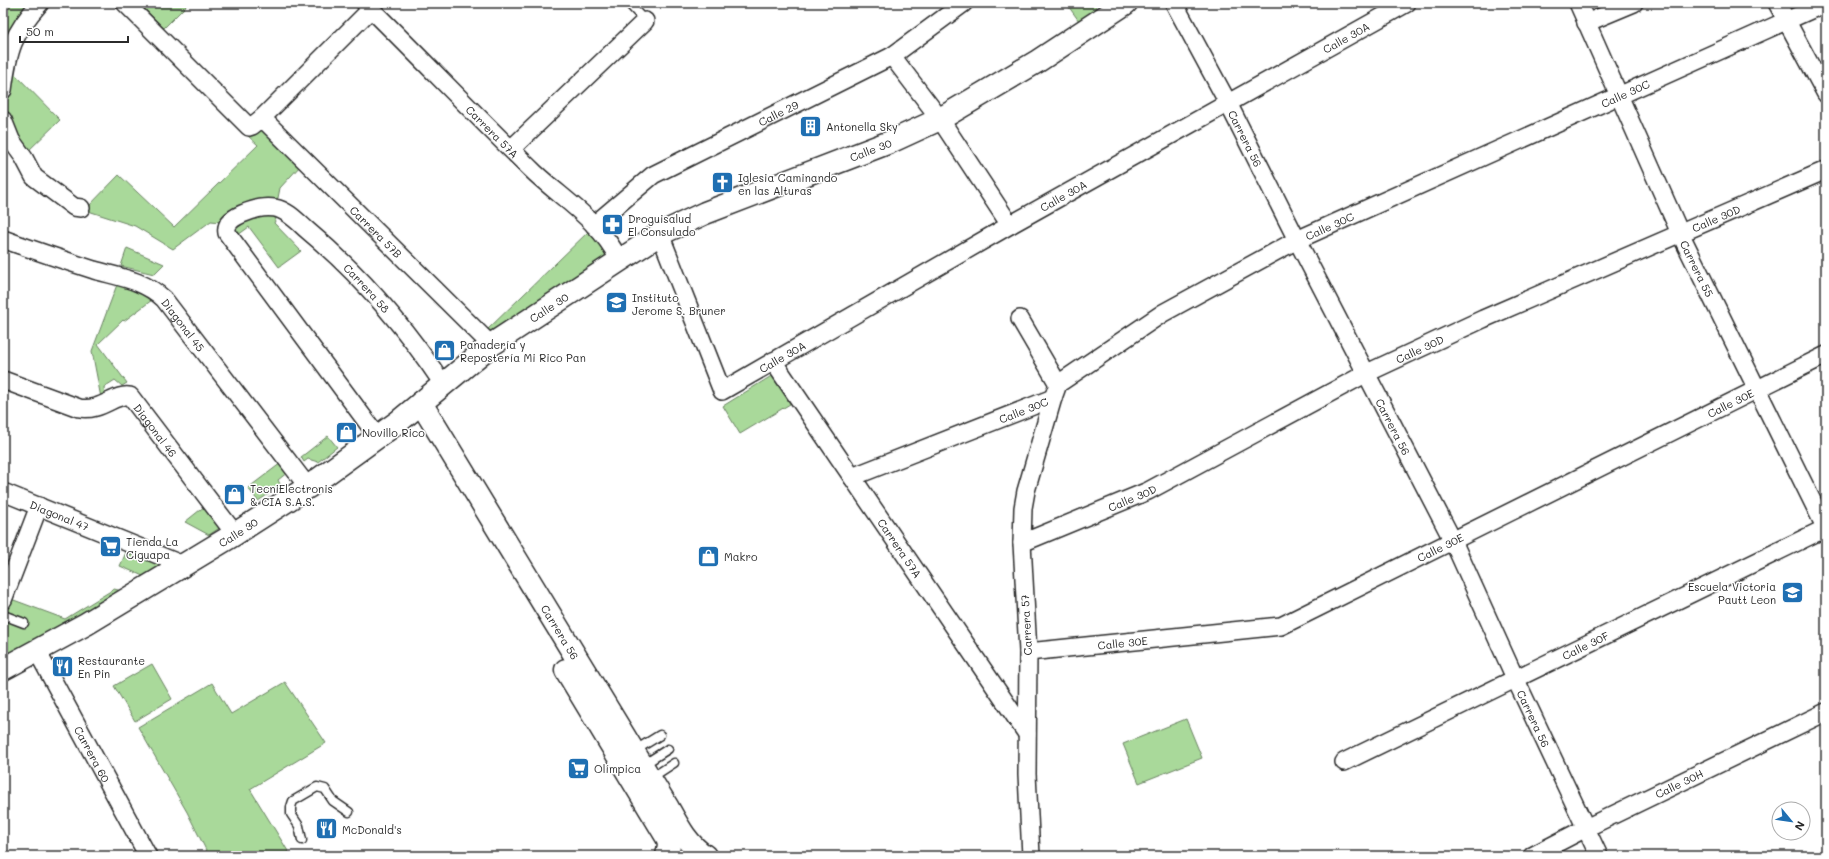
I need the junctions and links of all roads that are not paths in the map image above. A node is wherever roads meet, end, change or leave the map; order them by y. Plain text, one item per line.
1 (40, 3) edge
2 (125, 3) edge
3 (628, 3) edge
4 (964, 3) edge
5 (1126, 3) edge
6 (1174, 3) edge
7 (1407, 3) edge
8 (1578, 3) edge
9 (1634, 3) edge
10 (1777, 3) edge
11 (1826, 3) edge
12 (368, 6) edge
13 (1785, 20) junction
14 (645, 21) joint
15 (1586, 22) junction
16 (892, 56) junction
17 (3, 90) edge
18 (1826, 94) edge
19 (1619, 95) junction
20 (1228, 103) junction
21 (262, 118) junction
22 (940, 119) junction
23 (3, 120) edge
24 (7, 144) edge
25 (511, 149) junction
26 (1826, 170) edge
27 (81, 208) dead end
28 (594, 225) junction
29 (1010, 225) junction
30 (1680, 233) junction
31 (660, 234) junction
32 (3, 239) edge
33 (1296, 240) junction
34 (619, 260) junction
35 (1020, 319) dead end
36 (491, 345) junction
37 (1826, 355) edge
38 (773, 361) junction
39 (1367, 373) junction
40 (3, 380) edge
41 (443, 384) junction
42 (1758, 390) junction
43 (1055, 391) junction
44 (416, 407) junction
45 (378, 436) junction
46 (852, 477) junction
47 (308, 487) junction
48 (3, 492) edge
49 (39, 506) junction
50 (1826, 528) edge
51 (235, 534) junction
52 (1453, 541) junction
53 (1022, 543) junction
54 (183, 565) junction
55 (3, 600) edge
56 (3, 615) edge
57 (24, 622) dead end
58 (37, 651) junction
59 (1028, 652) junction
60 (3, 669) edge
61 (1515, 678) junction
62 (1826, 712) edge
63 (1027, 734) junction
64 (660, 736) dead end
65 (668, 749) dead end
66 (1344, 762) dead end
67 (674, 763) dead end
68 (642, 765) junction
69 (349, 812) dead end
70 (1586, 828) junction
71 (302, 840) dead end
72 (148, 856) edge
73 (667, 856) edge
74 (704, 856) edge
75 (1031, 856) edge
76 (1532, 856) edge
77 (1599, 856) edge

1 - 17 street
2 - 21 street
3 - 14 lane
4 - 16 street, Calle 29
5 - 22 main road, Calle 30
6 - 20 street, Carrera 56
7 - 20 street, Calle 30A
8 - 15 street, Carrera 55
9 - 15 street
10 - 13 street
11 - 13 street, Calle 30C
12 - 21 street
12 - 25 street, Carrera 57A
13 - 18 street
13 - 19 street, Calle 30C
14 - 25 street
15 - 19 street, Carrera 55
16 - 22 street
16 - 28 street, Calle 29
19 - 30 street, Carrera 55
19 - 33 street, Calle 30C
20 - 29 street, Calle 30A
20 - 33 street, Carrera 56
21 - 36 street, Carrera 57B
22 - 29 street
22 - 31 main road, Calle 30
23 - 24 street
24 - 27 street
25 - 28 street, Carrera 57A
26 - 30 street, Calle 30D
28 - 34 street, Carrera 57A
29 - 38 street, Calle 30A
30 - 39 street, Calle 30D
30 - 42 street, Carrera 55
31 - 34 main road, Calle 30
31 - 38 street, Calle 30A
32 - 47 street, Diagonal 45
33 - 39 street, Carrera 56
33 - 43 street, Calle 30C
34 - 36 main road, Calle 30
35 - 43 street
36 - 41 main road, Calle 30
37 - 42 street, Calle 30E
38 - 46 street, Carrera 57A
39 - 52 street, Carrera 56
39 - 53 street, Calle 30D
40 - 51 street, Diagonal 46
41 - 44 main road, Calle 30
41 - 45 street, Carrera 58
42 - 50 street, Carrera 55
42 - 52 street, Calle 30E
43 - 46 street, Calle 30C
43 - 53 street, Carrera 57
44 - 45 main road, Calle 30
44 - 68 main road, Carrera 56
44 - 73 main road, Carrera 56
45 - 47 main road, Calle 30
46 - 63 street, Carrera 57A
47 - 51 main road, Calle 30
48 - 49 street, Diagonal 47
49 - 54 street, Diagonal 47
49 - 55 street
50 - 61 street, Calle 30F
51 - 54 main road, Calle 30
52 - 59 street, Calle 30E
52 - 61 street, Carrera 56
53 - 59 street, Carrera 57
54 - 58 main road, Calle 30
56 - 57 lane
58 - 60 main road, Calle 30
58 - 72 street, Carrera 60
59 - 63 street, Carrera 57
61 - 66 street, Calle 30F
61 - 70 street, Carrera 56
62 - 70 street, Calle 30H
63 - 75 street, Carrera 57
64 - 68 lane
65 - 68 lane
67 - 68 lane
68 - 74 main road, Carrera 56
69 - 71 lane
70 - 76 street, Calle 30H
70 - 77 street, Carrera 56

